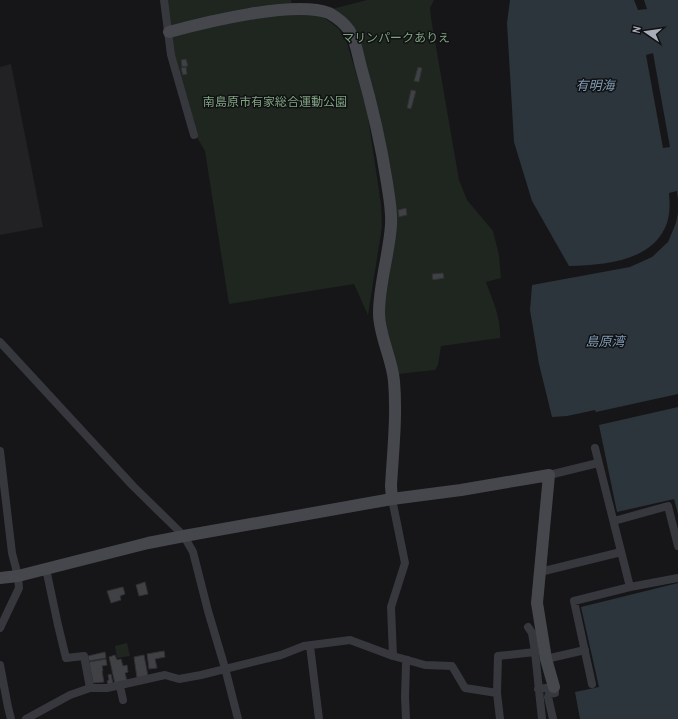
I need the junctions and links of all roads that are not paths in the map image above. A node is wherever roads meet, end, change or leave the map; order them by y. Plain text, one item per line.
1 (164, 0) edge
2 (169, 32) junction
3 (194, 135) dead end
4 (0, 342) edge
5 (595, 448) dead end
6 (0, 451) edge
7 (598, 464) junction
8 (549, 475) junction
9 (392, 499) junction
10 (614, 521) junction
11 (184, 536) junction
12 (678, 546) edge
13 (621, 552) junction
14 (46, 569) junction
15 (540, 572) junction
16 (18, 576) junction
17 (0, 578) edge
18 (678, 578) edge
19 (630, 587) junction
20 (528, 627) dead end
21 (0, 628) edge
22 (310, 646) junction
23 (585, 650) junction
24 (535, 652) junction
25 (394, 656) junction
26 (546, 659) junction
27 (408, 660) junction
28 (0, 665) edge
29 (225, 668) junction
30 (592, 684) dead end
31 (120, 686) junction
32 (554, 687) junction
33 (90, 688) junction
34 (538, 689) junction
35 (497, 693) junction
36 (123, 700) dead end
37 (12, 719) edge
38 (26, 719) edge
39 (238, 719) edge
40 (319, 719) edge
41 (406, 719) edge
42 (500, 719) edge
43 (542, 719) edge
44 (552, 719) edge

1 - 2 street
2 - 3 street
2 - 9 street
4 - 11 street
5 - 7 street
6 - 16 street
7 - 8 street
7 - 10 street
8 - 9 street
8 - 15 street
9 - 11 street
9 - 25 street
10 - 12 street
10 - 13 street
11 - 14 street
11 - 29 street
13 - 15 street
13 - 19 street
14 - 16 street
14 - 33 street
15 - 26 street
16 - 17 street
16 - 21 street
18 - 19 street
19 - 23 street
20 - 24 street
22 - 25 street
22 - 29 street
22 - 40 street
23 - 26 street
23 - 30 street
24 - 34 street
24 - 35 street
25 - 27 street
26 - 32 street
27 - 35 street
27 - 41 street
28 - 37 street
29 - 31 street
29 - 39 street
31 - 33 street
31 - 36 street
32 - 34 street
32 - 44 street
33 - 38 street
34 - 43 street
35 - 42 street

